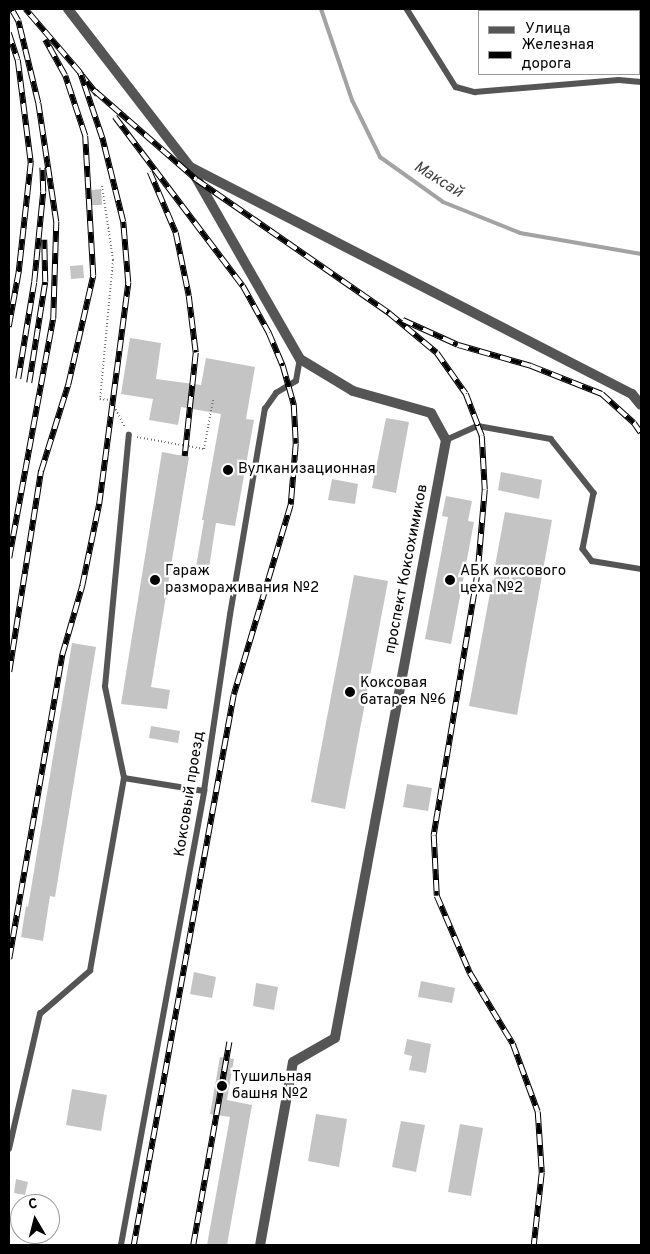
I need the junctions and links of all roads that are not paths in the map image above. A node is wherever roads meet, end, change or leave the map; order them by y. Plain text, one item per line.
1 (68, 9) edge
2 (407, 9) edge
3 (641, 82) edge
4 (190, 167) junction
5 (300, 359) junction
6 (641, 405) edge
7 (129, 435) road end
8 (446, 440) junction
9 (641, 569) edge
10 (124, 778) junction
11 (204, 791) junction
12 (9, 1149) edge
13 (121, 1245) edge
14 (260, 1245) edge

1 - 4 street
2 - 3 lane
4 - 5 street
4 - 6 street
5 - 8 street
5 - 11 lane, Коксовый проезд
7 - 10 lane
8 - 9 lane
8 - 14 street, проспект Коксохимиков
10 - 11 lane
10 - 12 lane
11 - 13 lane, Коксовый проезд

